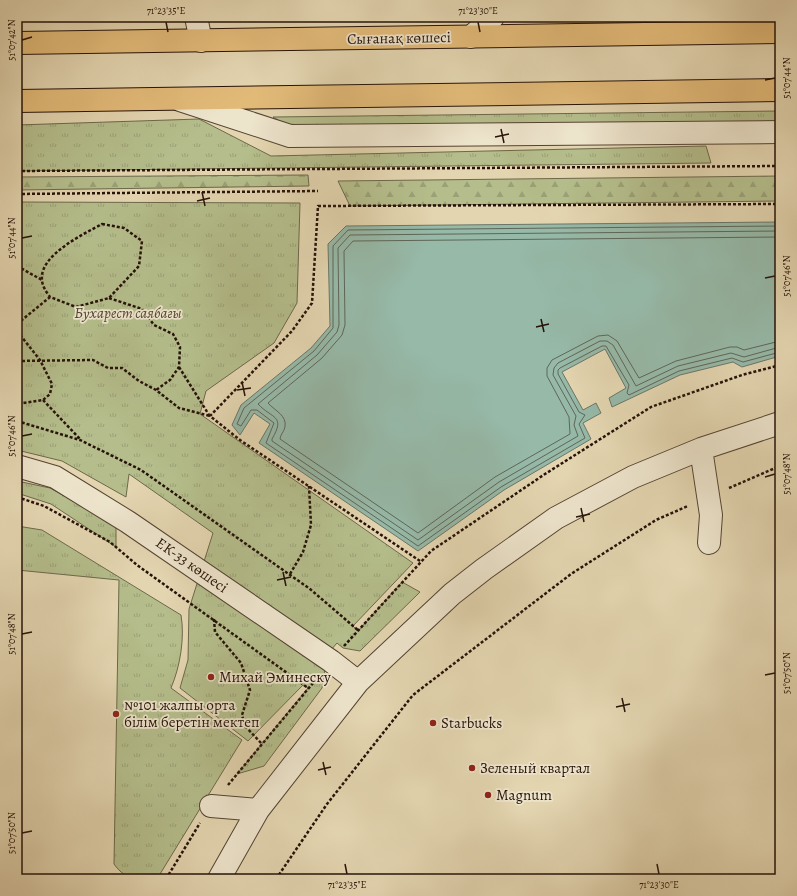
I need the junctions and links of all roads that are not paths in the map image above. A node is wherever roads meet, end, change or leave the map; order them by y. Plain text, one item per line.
1 (196, 17) edge
2 (493, 17) edge
3 (780, 32) edge
4 (471, 37) junction
5 (201, 41) junction
6 (17, 43) edge
7 (780, 90) edge
8 (175, 98) junction
9 (17, 100) edge
10 (780, 132) edge
11 (780, 423) edge
12 (701, 449) junction
13 (17, 466) edge
14 (709, 543) dead end
15 (358, 682) junction
16 (211, 806) dead end
17 (258, 810) junction
18 (219, 879) edge

1 - 5 street
2 - 4 street
3 - 4 main road, Сығанақ көшесі
4 - 5 main road, Сығанақ көшесі
5 - 6 main road, Сығанақ көшесі
7 - 8 main road
8 - 9 main road
8 - 10 street
11 - 12 street
12 - 14 street
12 - 15 street
13 - 15 street, ЕК-33 көшесі
15 - 17 street
16 - 17 street
17 - 18 street

